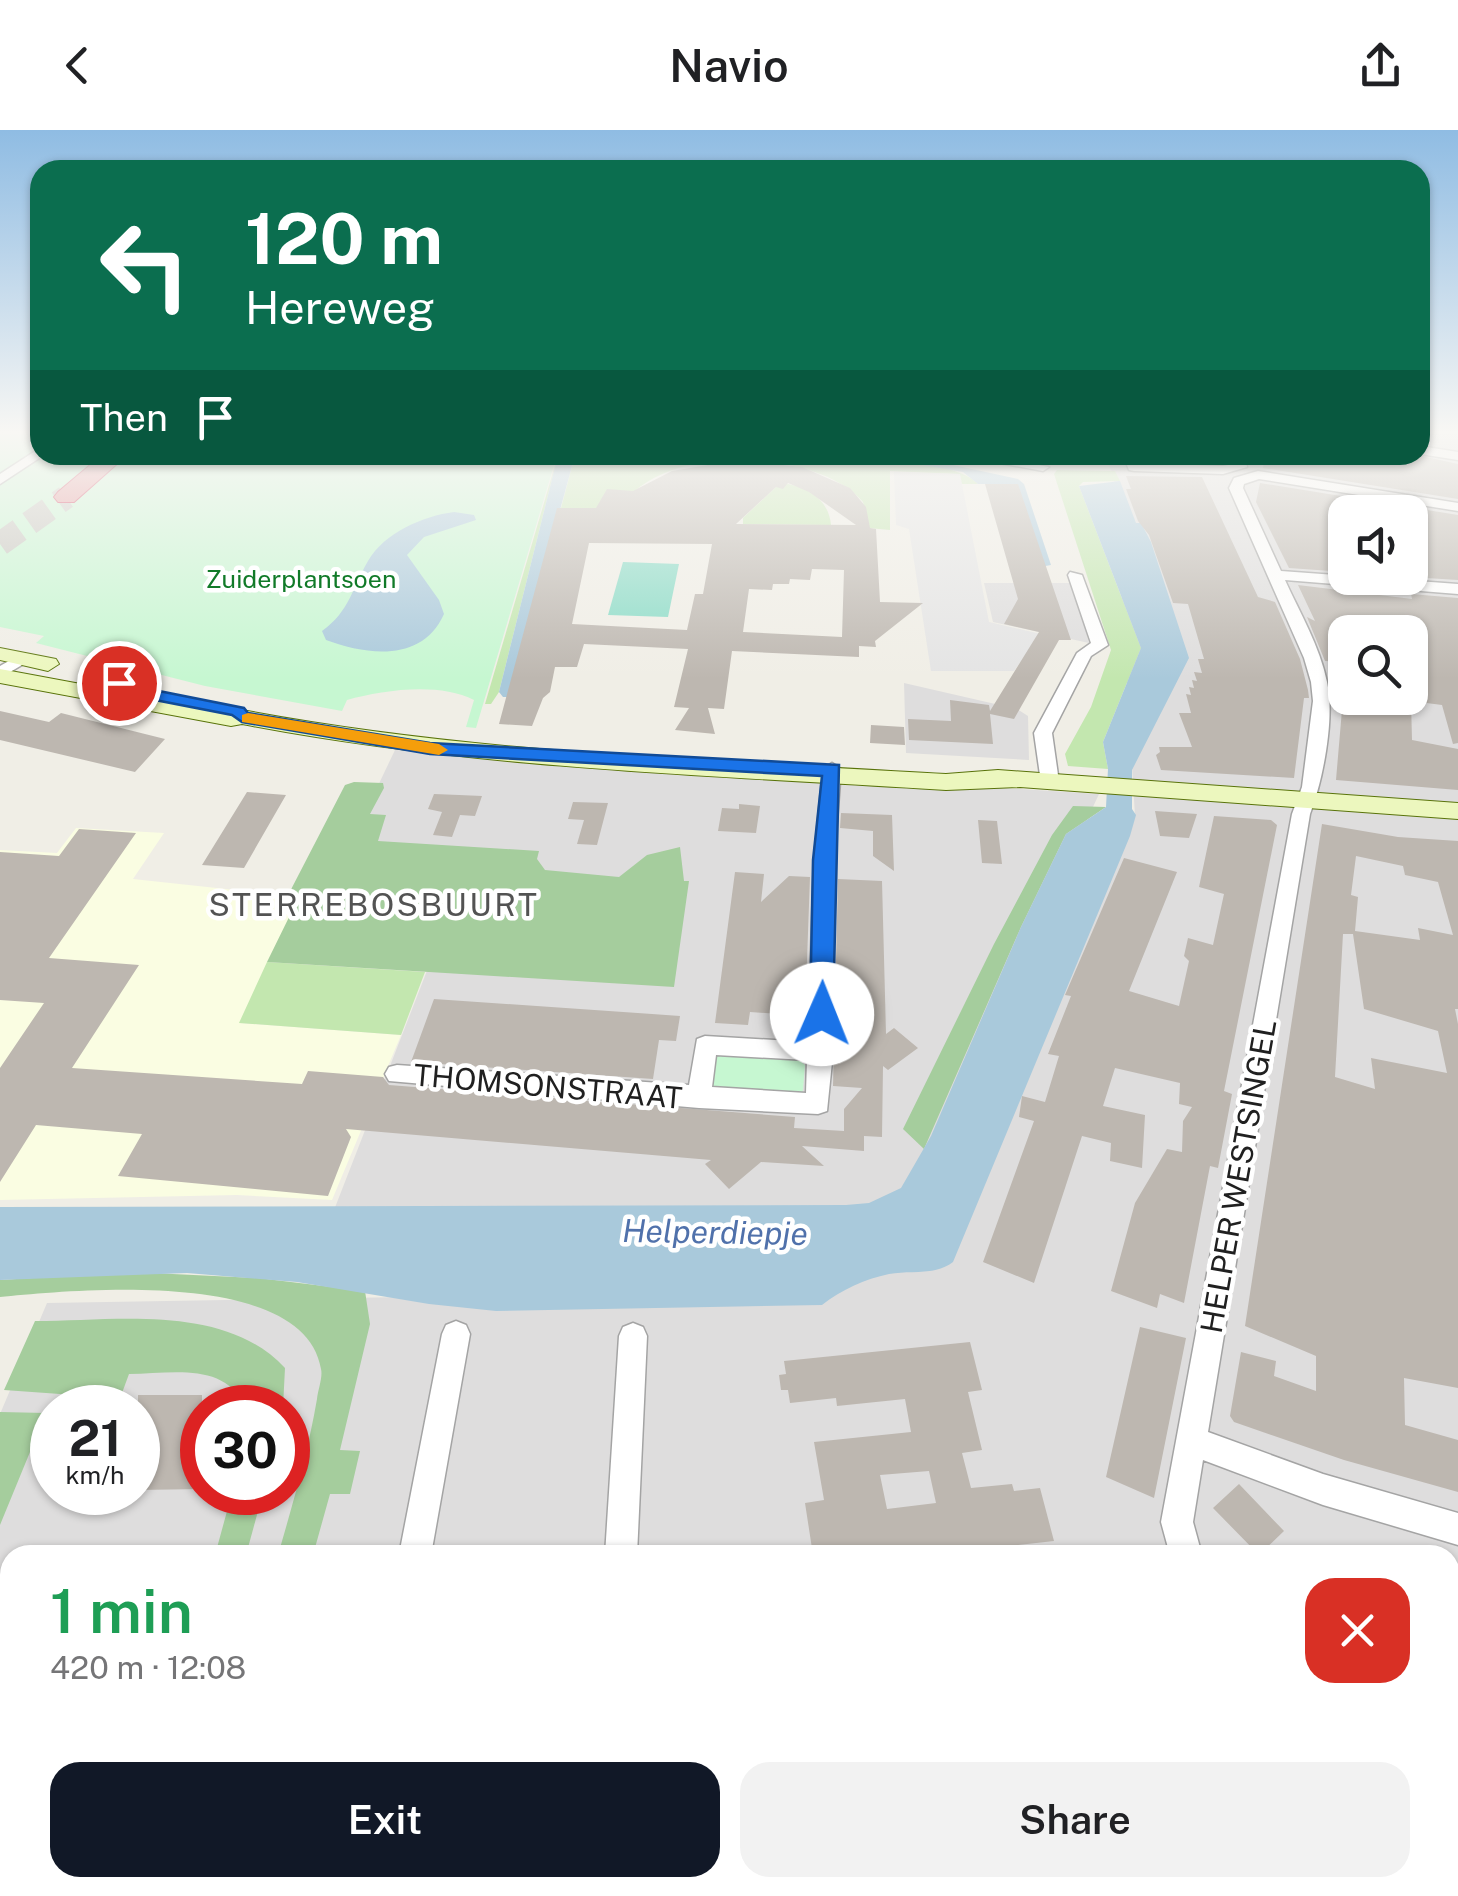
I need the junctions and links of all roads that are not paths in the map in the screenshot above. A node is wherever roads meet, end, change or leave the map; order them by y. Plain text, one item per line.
1 (1248, 514) edge
2 (1075, 575) dead end
3 (1274, 575) junction
4 (1458, 589) edge
5 (11, 657) edge
6 (0, 674) edge
7 (242, 717) junction
8 (832, 772) junction
9 (1050, 782) junction
10 (1307, 798) junction
11 (1458, 810) edge
12 (821, 1052) junction
13 (397, 1074) dead end
14 (699, 1098) junction
15 (456, 1334) dead end
16 (634, 1336) dead end
17 (1192, 1440) junction
18 (1458, 1529) edge
19 (417, 1545) edge
20 (621, 1545) edge
21 (1184, 1545) edge

1 - 3 street, HELPER WESTSINGEL
2 - 9 street
3 - 4 street
3 - 10 street, HELPER WESTSINGEL
5 - 6 street
5 - 7 main road
6 - 7 main road
7 - 8 main road
8 - 9 main road
8 - 12 street, THOMSONSTRAAT
9 - 10 main road
10 - 11 main road
10 - 17 street, HELPER WESTSINGEL
12 - 14 street, THOMSONSTRAAT
12 - 14 street, THOMSONSTRAAT
13 - 14 street, THOMSONSTRAAT
15 - 19 street
16 - 20 street
17 - 18 street
17 - 21 street, HELPER WESTSINGEL

